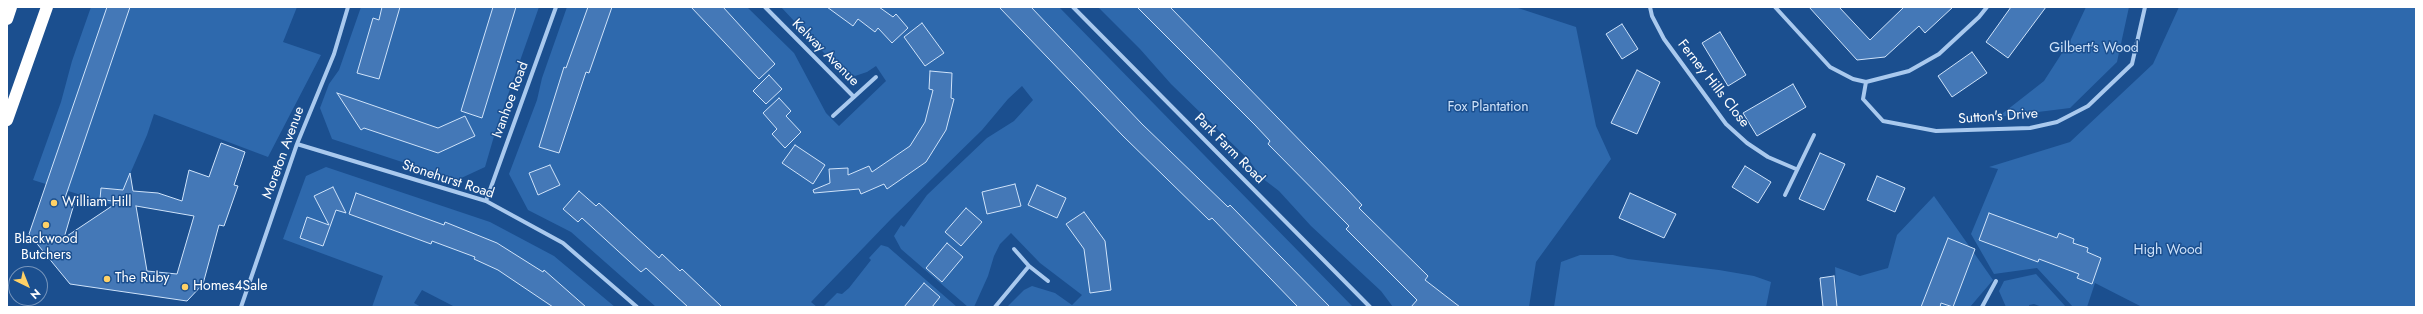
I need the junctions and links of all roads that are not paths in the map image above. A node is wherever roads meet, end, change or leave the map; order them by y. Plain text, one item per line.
1 (11, 7) edge
2 (47, 7) edge
3 (348, 7) edge
4 (556, 7) edge
5 (765, 7) edge
6 (1073, 7) edge
7 (1650, 7) edge
8 (1775, 7) edge
9 (1987, 7) edge
10 (2145, 7) edge
11 (7, 19) edge
12 (876, 77) dead end
13 (1866, 82) junction
14 (854, 97) junction
15 (832, 116) dead end
16 (7, 120) edge
17 (1814, 135) dead end
18 (296, 144) junction
19 (1796, 169) junction
20 (1785, 195) dead end
21 (486, 201) junction
22 (1014, 249) dead end
23 (1029, 266) junction
24 (1048, 281) dead end
25 (1996, 281) dead end
26 (241, 307) edge
27 (637, 307) edge
28 (995, 307) edge
29 (1370, 307) edge
30 (1982, 307) edge

1 - 11 highway
2 - 16 highway
3 - 18 street, Moreton Avenue
4 - 21 street, Ivanhoe Road
5 - 14 street, Kelway Avenue
6 - 29 street, Park Farm Road
7 - 19 street, Ferney Hills Close
8 - 13 street
9 - 13 street
10 - 13 street, Sutton's Drive
12 - 14 street, Kelway Avenue
14 - 15 street, Kelway Avenue
17 - 19 street
18 - 21 street, Stonehurst Road
18 - 26 street, Moreton Avenue
19 - 20 street
21 - 27 street, Stonehurst Road
22 - 23 street
23 - 24 street
23 - 28 street
25 - 30 street

